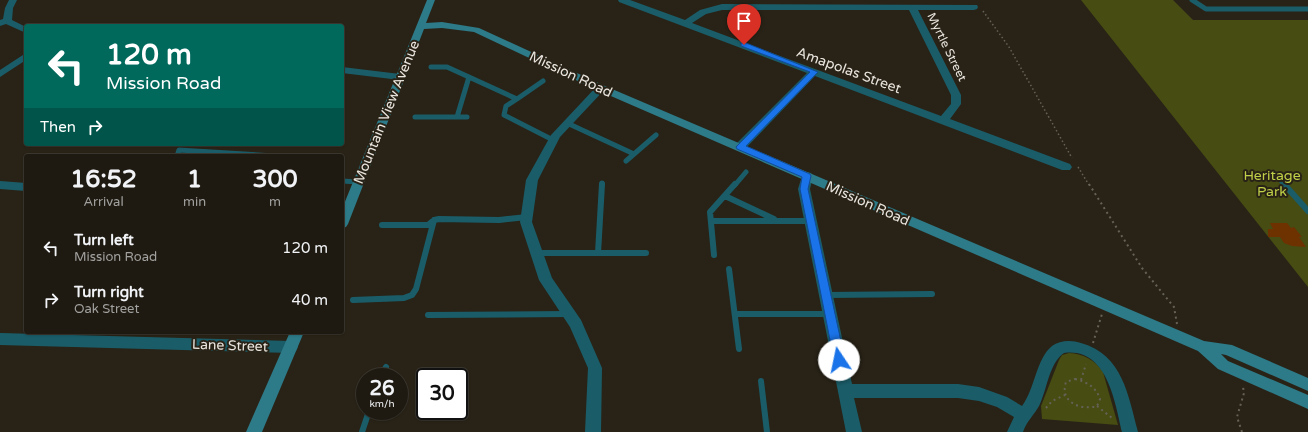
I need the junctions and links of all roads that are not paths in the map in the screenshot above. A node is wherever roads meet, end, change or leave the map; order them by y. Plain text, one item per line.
1 (13, 0) edge
2 (431, 0) edge
3 (622, 0) edge
4 (1192, 0) edge
5 (912, 6) junction
6 (978, 8) road end
7 (1308, 9) edge
8 (3, 22) edge
9 (687, 23) junction
10 (421, 26) junction
11 (24, 29) edge
12 (24, 57) edge
13 (431, 66) dead end
14 (344, 70) edge
15 (814, 72) junction
16 (0, 74) edge
17 (400, 77) junction
18 (470, 77) junction
19 (543, 81) dead end
20 (601, 88) junction
21 (517, 99) junction
22 (415, 117) dead end
23 (457, 117) junction
24 (467, 117) dead end
25 (944, 120) junction
26 (567, 123) junction
27 (656, 135) dead end
28 (553, 140) junction
29 (740, 147) junction
30 (178, 154) edge
31 (223, 154) edge
32 (634, 154) junction
33 (626, 161) dead end
34 (1070, 163) road end
35 (746, 172) dead end
36 (1275, 174) dead end
37 (807, 176) junction
38 (344, 181) edge
39 (359, 182) junction
40 (602, 183) dead end
41 (0, 185) edge
42 (24, 187) edge
43 (725, 196) junction
44 (1308, 211) edge
45 (344, 215) edge
46 (527, 217) junction
47 (434, 220) junction
48 (711, 220) junction
49 (776, 221) junction
50 (811, 221) junction
51 (382, 225) dead end
52 (536, 252) junction
53 (598, 253) junction
54 (646, 253) dead end
55 (714, 255) dead end
56 (729, 269) dead end
57 (932, 294) dead end
58 (826, 295) junction
59 (353, 300) dead end
60 (569, 314) junction
61 (735, 314) junction
62 (830, 314) junction
63 (428, 315) dead end
64 (297, 334) edge
65 (0, 339) edge
66 (291, 347) junction
67 (1203, 347) junction
68 (739, 348) dead end
69 (761, 381) dead end
70 (1308, 384) edge
71 (846, 391) junction
72 (1308, 402) edge
73 (1028, 409) junction
74 (365, 420) edge
75 (254, 432) edge
76 (362, 432) edge
77 (593, 432) edge
78 (767, 432) edge
79 (854, 432) edge
80 (1015, 432) edge
81 (1130, 432) edge

1 - 8 street
2 - 10 street, Mountain View Avenue
3 - 9 street, Amapolas Street
4 - 7 lane
5 - 6 street
5 - 9 street
5 - 25 street, Myrtle Street
8 - 11 street
9 - 15 street, Amapolas Street
10 - 17 street, Mountain View Avenue
10 - 20 street, Mission Road
12 - 16 street
13 - 18 lane
14 - 17 street
15 - 25 street, Amapolas Street
15 - 29 street
17 - 39 street, Mountain View Avenue
18 - 21 lane
18 - 23 lane
19 - 21 lane
20 - 26 street
20 - 29 street, Mission Road
21 - 28 lane
22 - 23 lane
23 - 24 lane
25 - 34 street, Amapolas Street
26 - 28 street
26 - 32 lane
27 - 32 lane
28 - 46 street
29 - 37 street, Mission Road
30 - 31 lane
32 - 33 lane
35 - 43 lane
36 - 44 lane
37 - 50 street
37 - 67 street, Mission Road
38 - 39 lane
39 - 45 street, Mountain View Avenue
40 - 53 lane
41 - 42 street
43 - 48 lane
43 - 49 lane
46 - 47 lane
46 - 52 street
47 - 51 lane
47 - 59 lane
48 - 49 lane
48 - 55 lane
49 - 50 lane
50 - 58 street
52 - 53 lane
52 - 60 street
53 - 54 lane
56 - 61 lane
57 - 58 lane
58 - 62 street
60 - 63 lane
60 - 77 street
61 - 62 lane
61 - 68 lane
62 - 71 street
64 - 66 street
65 - 66 street, Lane Street
66 - 75 street
67 - 70 street, Mission Road
67 - 72 street, Mission Road
69 - 78 lane
71 - 73 street
71 - 79 street
73 - 80 street
73 - 81 street
74 - 76 lane

